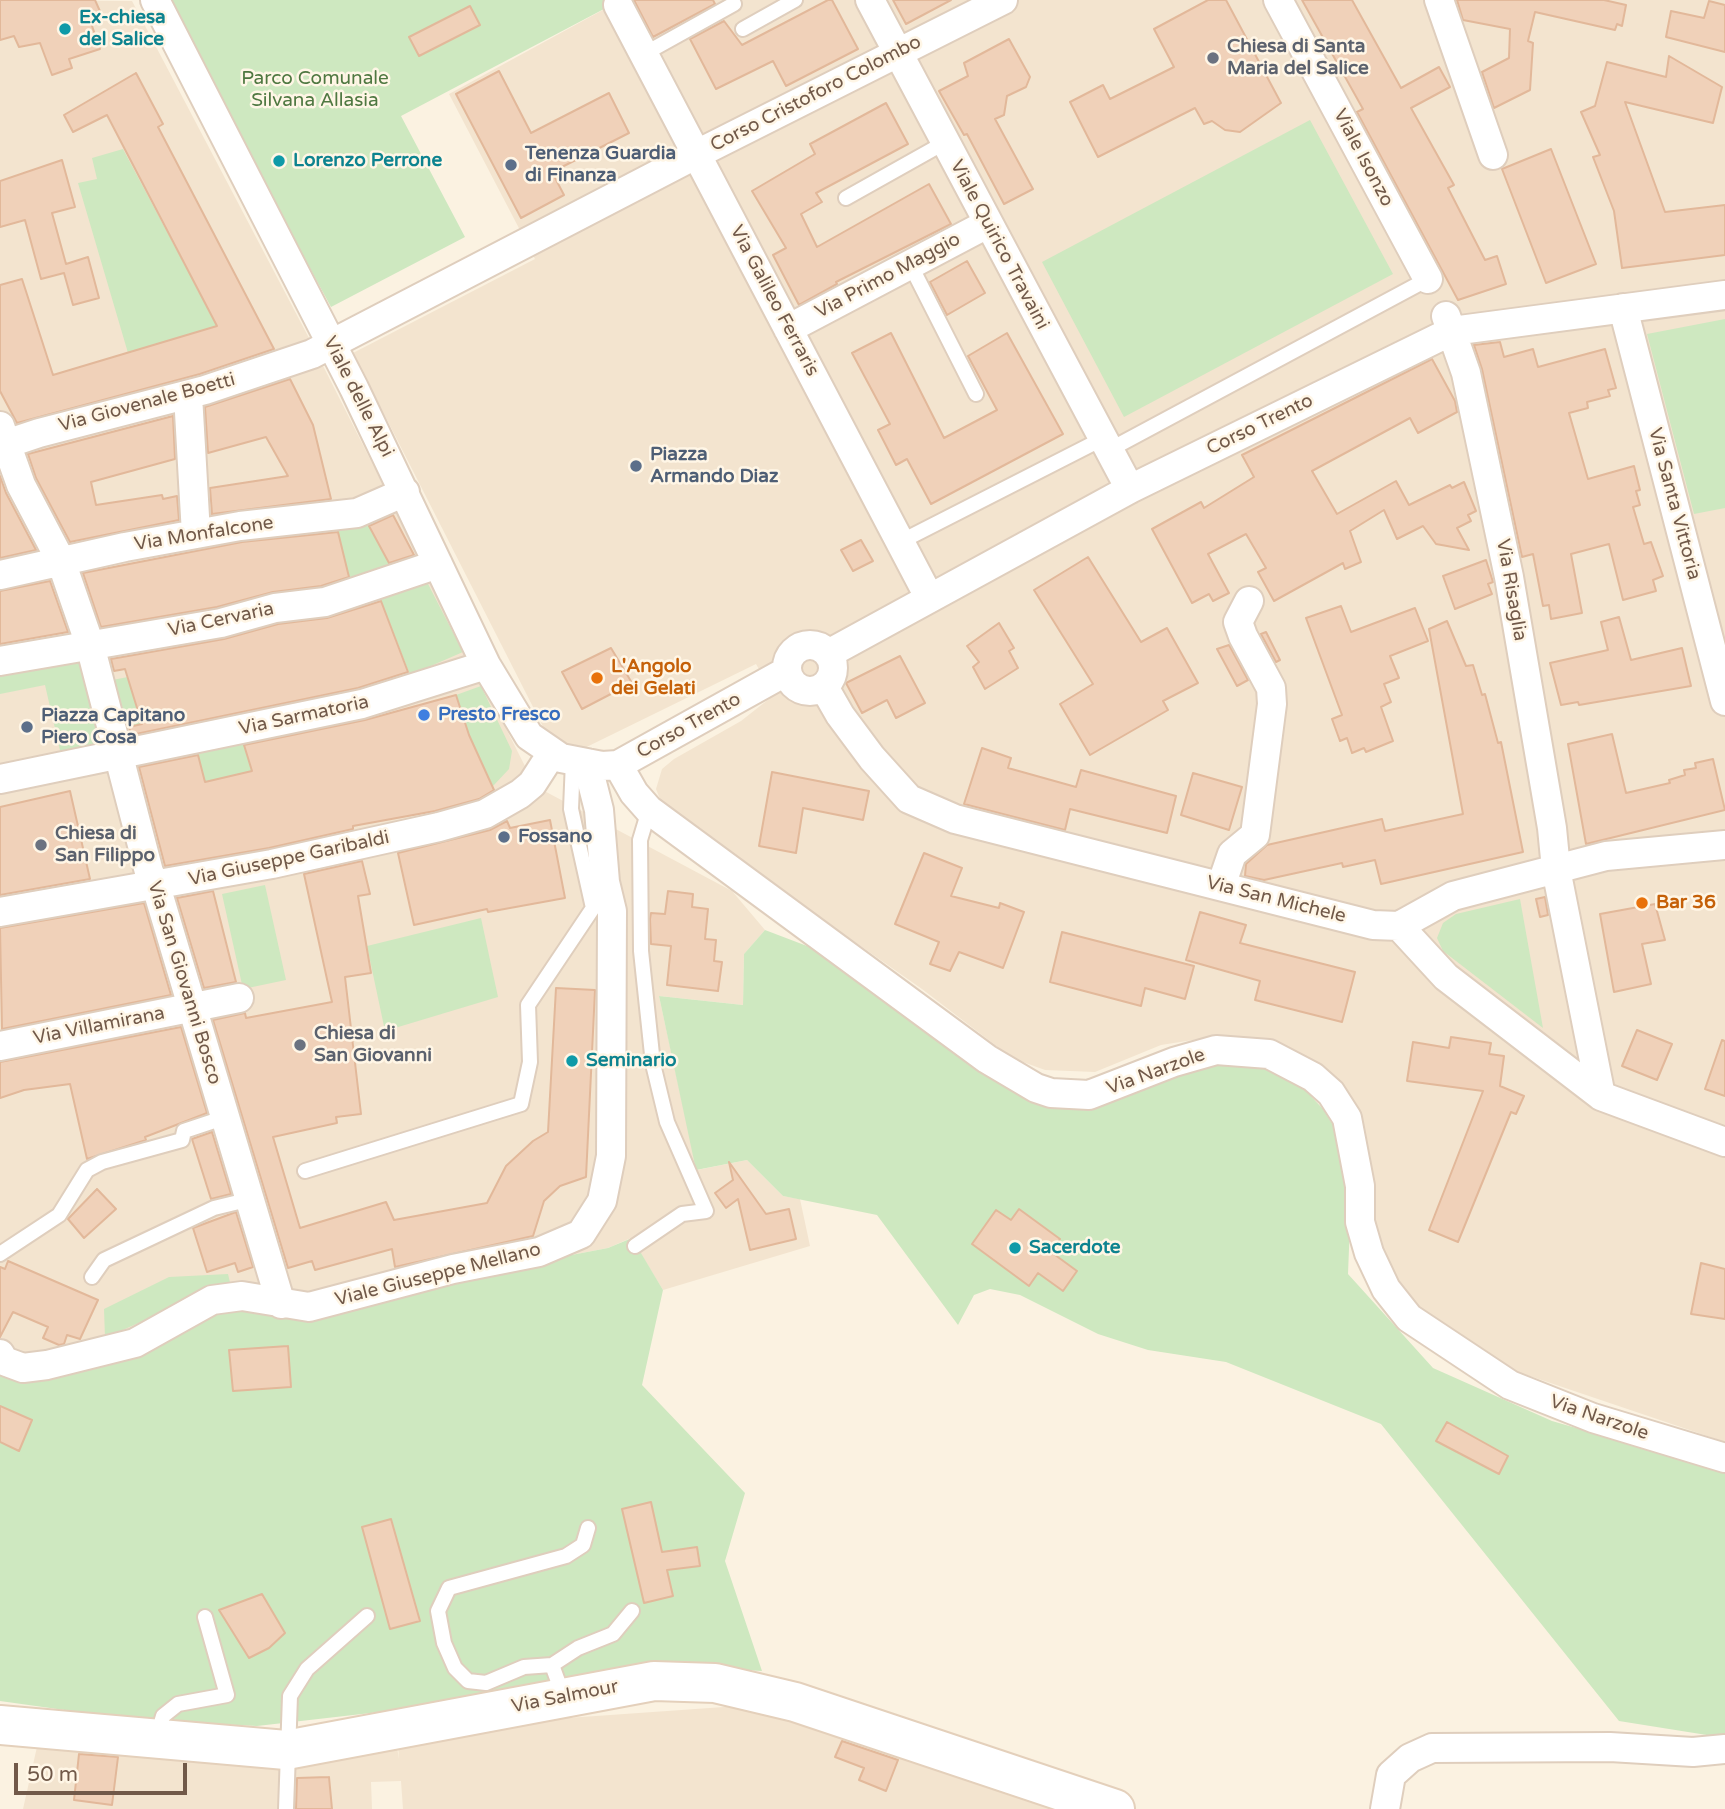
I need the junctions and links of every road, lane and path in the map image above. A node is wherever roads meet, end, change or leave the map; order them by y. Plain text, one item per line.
1 (155, 0) edge
2 (795, 0) edge
3 (870, 0) edge
4 (1003, 0) edge
5 (1278, 0) edge
6 (1439, 0) edge
7 (736, 1) edge
8 (618, 5) dead end
9 (743, 29) dead end
10 (899, 53) junction
11 (644, 54) junction
12 (944, 143) junction
13 (696, 154) junction
14 (1493, 155) dead end
15 (846, 198) dead end
16 (987, 224) junction
17 (910, 264) junction
18 (1428, 279) joint
19 (1725, 295) edge
20 (1623, 307) junction
21 (1449, 324) junction
22 (788, 329) junction
23 (332, 344) junction
24 (976, 394) dead end
25 (188, 395) junction
26 (2, 438) edge
27 (1106, 444) junction
28 (1130, 489) junction
29 (405, 492) junction
30 (196, 534) junction
31 (900, 542) junction
32 (61, 561) junction
33 (438, 564) junction
34 (0, 575) edge
35 (929, 597) junction
36 (1249, 601) dead end
37 (90, 645) junction
38 (828, 654) junction
39 (0, 661) edge
40 (486, 665) junction
41 (787, 671) junction
42 (824, 687) junction
43 (1725, 701) edge
44 (118, 755) junction
45 (570, 759) junction
46 (618, 765) junction
47 (0, 779) edge
48 (649, 810) junction
49 (1725, 845) edge
50 (1556, 869) junction
51 (156, 886) junction
52 (1221, 886) junction
53 (0, 912) edge
54 (1399, 926) junction
55 (239, 998) dead end
56 (191, 1008) junction
57 (0, 1046) edge
58 (1601, 1096) junction
59 (226, 1117) junction
60 (1725, 1142) edge
61 (305, 1171) dead end
62 (251, 1199) junction
63 (635, 1246) dead end
64 (0, 1254) edge
65 (92, 1277) dead end
66 (281, 1304) junction
67 (0, 1354) edge
68 (1725, 1458) edge
69 (587, 1528) dead end
70 (632, 1612) dead end
71 (367, 1616) dead end
72 (205, 1617) dead end
73 (558, 1681) junction
74 (0, 1725) edge
75 (157, 1737) junction
76 (1725, 1749) edge
77 (286, 1750) junction
78 (286, 1809) edge
79 (1115, 1809) edge
80 (1385, 1809) edge

1 - 23 street, Viale delle Alpi
2 - 9 lane
3 - 10 street, Viale Quirico Travaini
4 - 10 street, Corso Cristoforo Colombo
5 - 18 street, Viale Isonzo
6 - 14 street
7 - 11 lane
8 - 11 street, Via Galileo Ferraris
10 - 12 street, Viale Quirico Travaini
10 - 13 street, Corso Cristoforo Colombo
11 - 13 street, Via Galileo Ferraris
12 - 15 lane
12 - 16 street, Viale Quirico Travaini
13 - 22 street, Via Galileo Ferraris
13 - 23 street, Corso Cristoforo Colombo
16 - 17 street, Via Primo Maggio
16 - 27 street, Viale Quirico Travaini
17 - 22 street, Via Primo Maggio
17 - 24 lane
18 - 27 lane
19 - 20 street, Corso Trento
20 - 21 street, Corso Trento
20 - 43 street, Via Santa Vittoria
21 - 28 street, Corso Trento
21 - 50 street, Via Risaglia
22 - 31 street, Via Galileo Ferraris
23 - 25 street, Via Giovenale Boetti
23 - 29 street, Viale delle Alpi
25 - 26 street, Via Giovenale Boetti
25 - 30 street
26 - 32 street, Via San Giovanni Bosco
27 - 28 street, Viale Quirico Travaini
27 - 31 lane
28 - 35 street, Corso Trento
29 - 30 street, Via Monfalcone
29 - 33 street, Viale delle Alpi
30 - 32 street, Via Monfalcone
31 - 35 street, Via Galileo Ferraris
32 - 34 street, Via Monfalcone
32 - 37 street, Via San Giovanni Bosco
33 - 37 street, Via Cervaria
33 - 40 street, Viale delle Alpi
35 - 38 street, Corso Trento
36 - 52 street
37 - 39 street, Via Cervaria
37 - 44 street, Via San Giovanni Bosco
38 - 41 street
38 - 42 street
40 - 44 street, Via Sarmatoria
40 - 45 street, Viale delle Alpi
41 - 42 street
41 - 46 street, Corso Trento
42 - 52 street, Via San Michele
44 - 47 street, Via Sarmatoria
44 - 51 street, Via San Giovanni Bosco
45 - 46 street, Corso Trento
45 - 51 street, Via Giuseppe Garibaldi
45 - 61 lane
45 - 66 street, Viale Giuseppe Mellano
46 - 48 street, Via Narzole
48 - 63 lane
48 - 68 street, Via Narzole
49 - 50 street
50 - 54 street
50 - 58 street, Via Risaglia
51 - 53 street, Via Giuseppe Garibaldi
51 - 56 street, Via San Giovanni Bosco
52 - 54 street, Via San Michele
54 - 58 street
55 - 56 street, Via Villamirana
56 - 57 street, Via Villamirana
56 - 59 street, Via San Giovanni Bosco
58 - 60 street
59 - 62 street, Via San Giovanni Bosco
59 - 64 lane
62 - 65 lane
62 - 66 street, Via San Giovanni Bosco
66 - 67 street, Viale Giuseppe Mellano
69 - 73 lane
70 - 73 lane
71 - 77 lane
72 - 75 lane
73 - 77 main road, Via Salmour
73 - 79 main road, Via Salmour
74 - 75 main road, Via Salmour
75 - 77 main road, Via Salmour
76 - 80 street
77 - 78 lane

